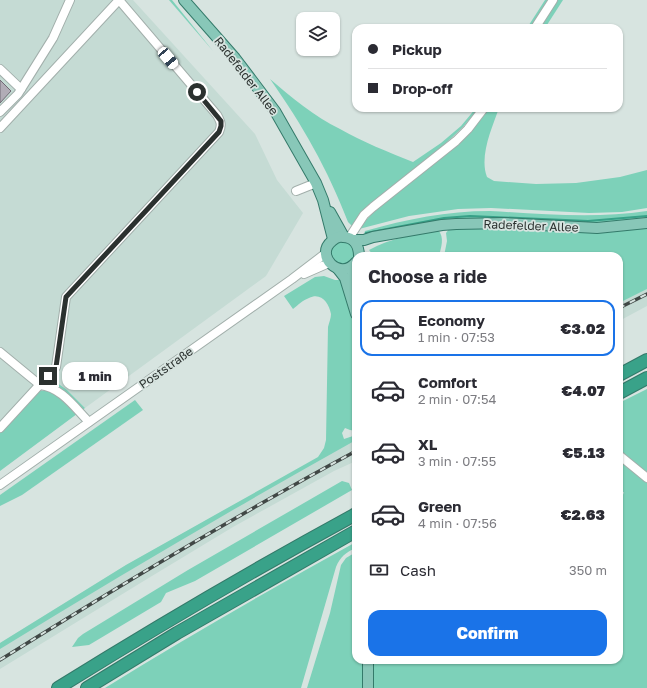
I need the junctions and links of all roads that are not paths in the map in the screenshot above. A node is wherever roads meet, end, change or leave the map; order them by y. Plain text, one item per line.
1 (70, 0) edge
2 (184, 0) edge
3 (553, 0) edge
4 (538, 24) edge
5 (0, 69) edge
6 (21, 89) junction
7 (0, 112) edge
8 (481, 112) edge
9 (0, 128) edge
10 (316, 183) junction
11 (296, 191) dead end
12 (323, 200) junction
13 (647, 223) edge
14 (415, 230) junction
15 (348, 238) junction
16 (333, 239) junction
17 (359, 252) edge
18 (361, 252) edge
19 (326, 253) junction
20 (329, 263) junction
21 (352, 266) edge
22 (338, 269) junction
23 (292, 278) junction
24 (352, 300) edge
25 (0, 352) edge
26 (647, 360) edge
27 (623, 373) edge
28 (647, 378) edge
29 (40, 385) junction
30 (623, 391) edge
31 (89, 422) junction
32 (0, 428) edge
33 (623, 458) edge
34 (647, 478) edge
35 (0, 485) edge
36 (352, 516) edge
37 (352, 533) edge
38 (368, 664) edge
39 (58, 688) edge
40 (87, 688) edge
41 (368, 688) edge

1 - 6 street
2 - 10 main road, Radefelder Allee
3 - 4 street
5 - 6 street
6 - 7 street
8 - 15 street
9 - 29 street
10 - 11 street
10 - 12 main road, Radefelder Allee
12 - 15 main road
12 - 16 main road
13 - 14 main road, Radefelder Allee
14 - 15 main road, Radefelder Allee
14 - 18 main road, Radefelder Allee
15 - 16 main road, Radefelder Allee
15 - 17 main road
16 - 19 main road
19 - 20 main road
19 - 23 street, Poststraße
20 - 22 main road
20 - 23 street, Poststraße
21 - 22 main road
22 - 24 main road
23 - 31 street, Poststraße
25 - 29 street
26 - 27 highway
28 - 30 highway
29 - 31 street
29 - 32 street
31 - 35 street, Poststraße
33 - 34 street
36 - 39 highway
37 - 40 highway
38 - 41 main road

